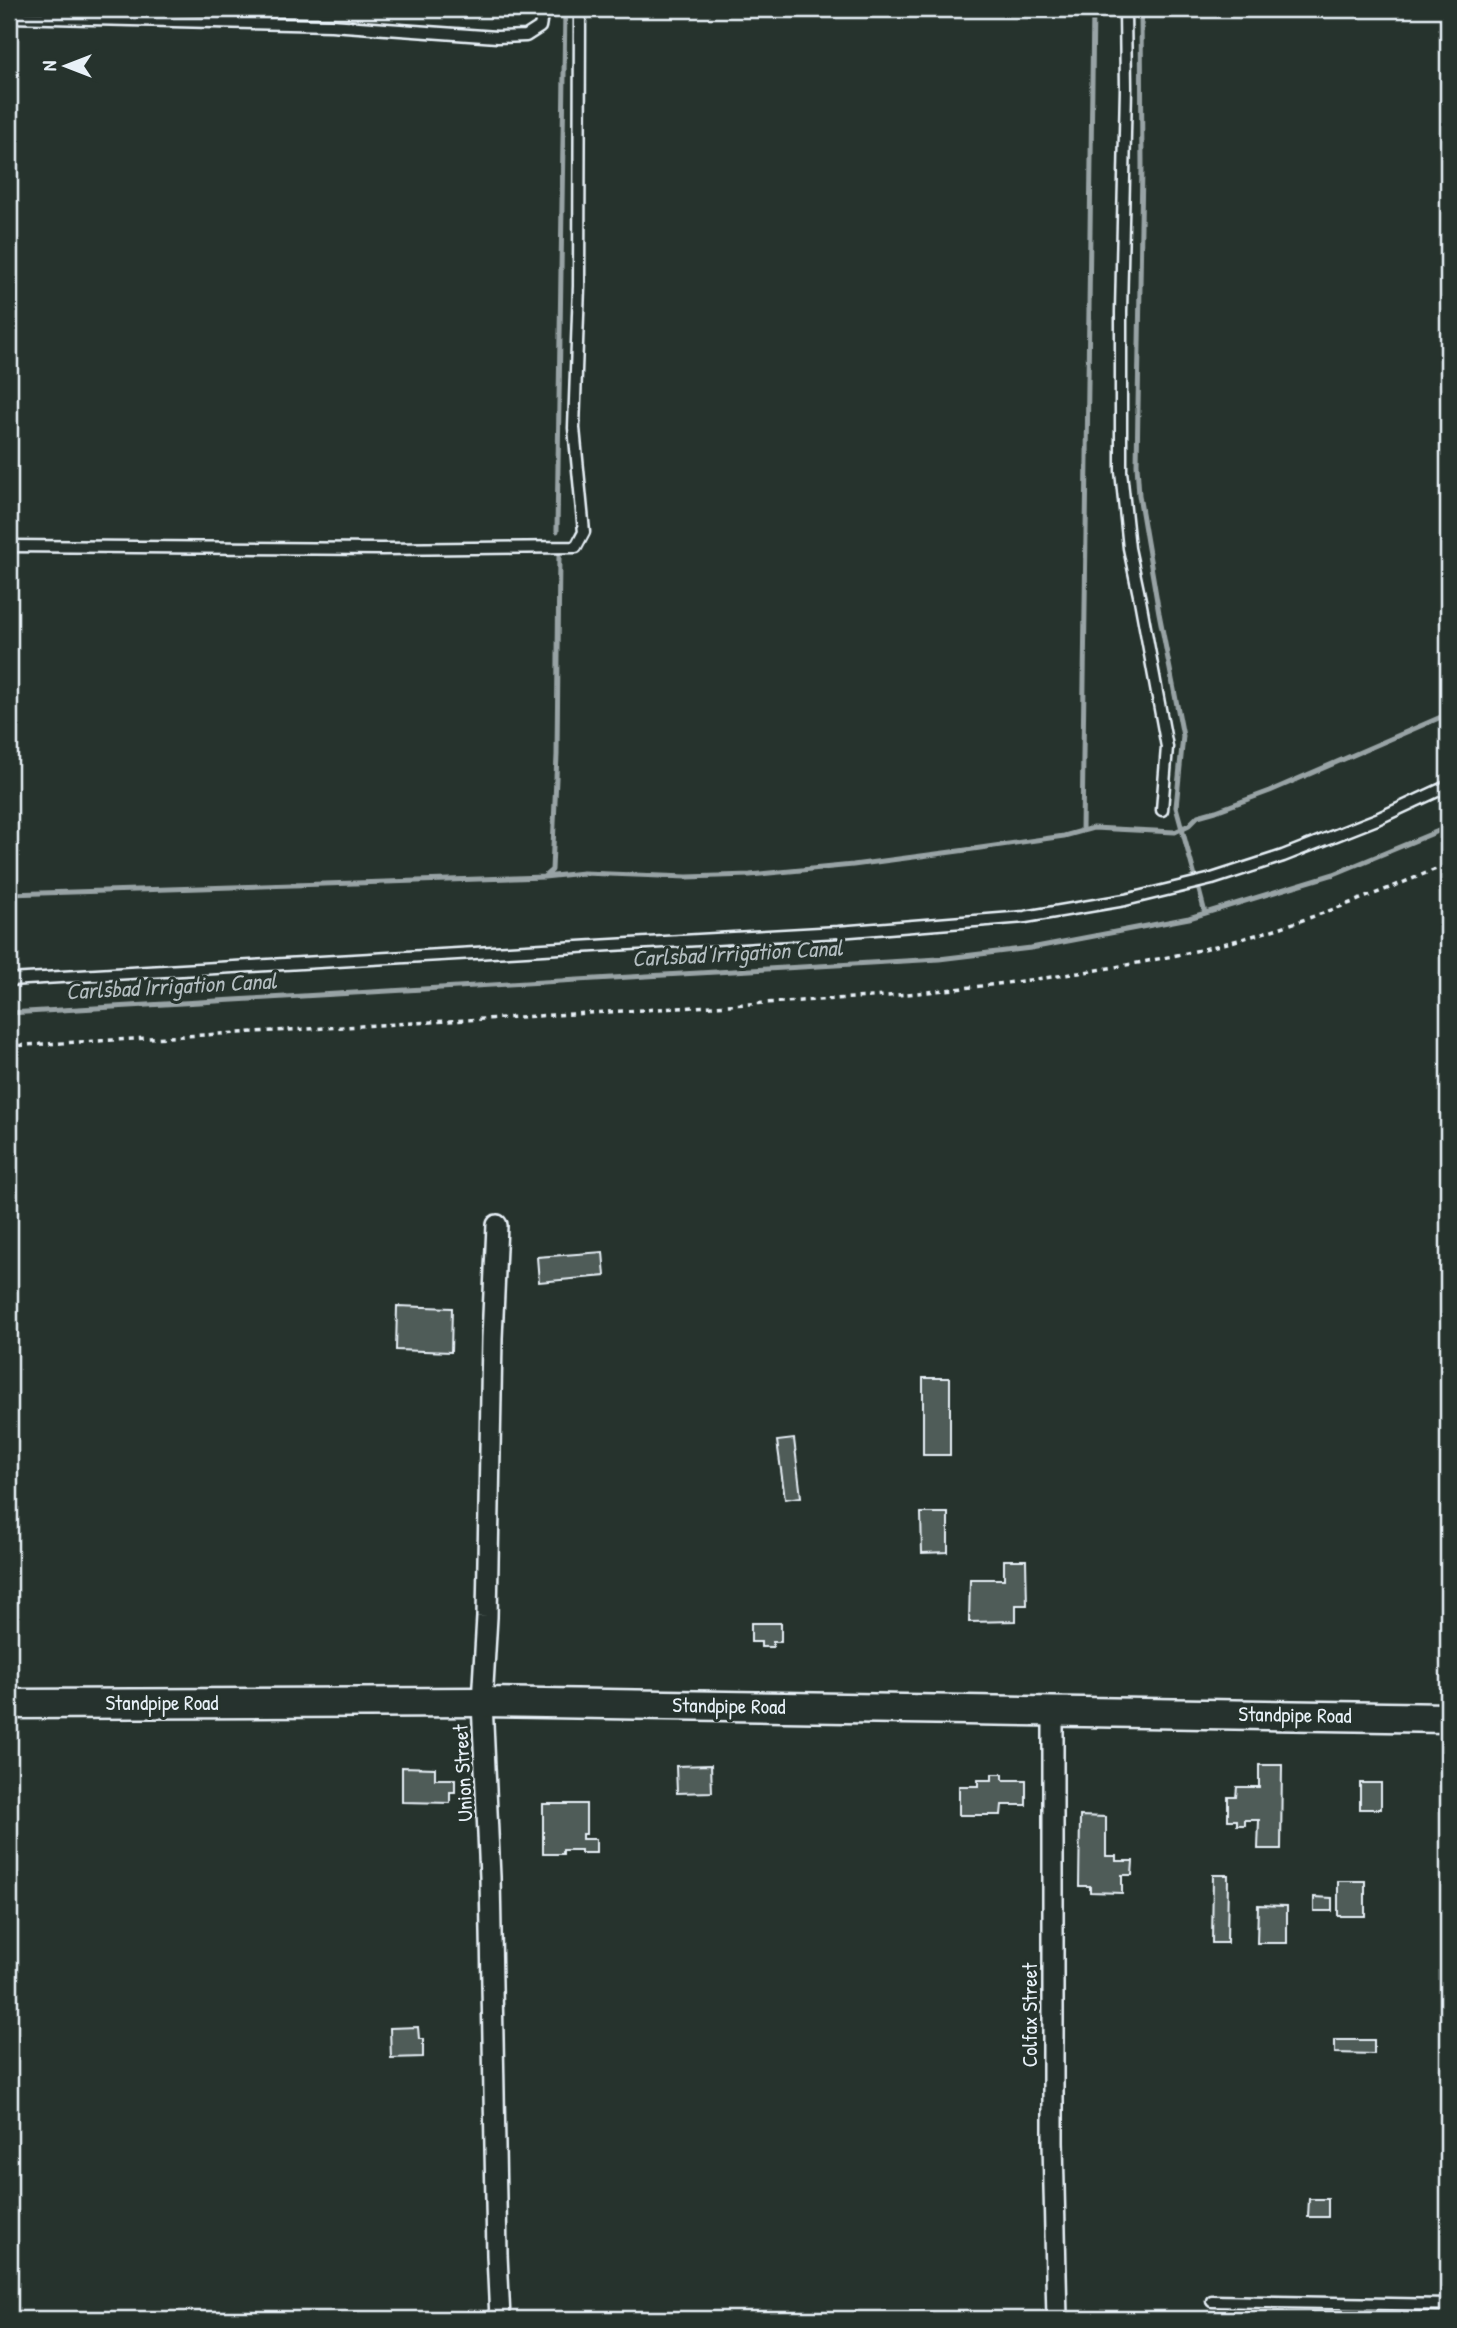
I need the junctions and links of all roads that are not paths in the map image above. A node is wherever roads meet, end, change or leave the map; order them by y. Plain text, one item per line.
1 (543, 9) edge
2 (580, 9) edge
3 (1125, 9) edge
4 (9, 17) edge
5 (9, 545) edge
6 (1448, 786) edge
7 (1162, 810) dead end
8 (9, 980) edge
9 (497, 1225) dead end
10 (482, 1702) junction
11 (9, 1703) edge
12 (1052, 1711) junction
13 (1448, 1718) edge
14 (1212, 2301) dead end
15 (1448, 2305) edge
16 (500, 2319) edge
17 (1057, 2319) edge

1 - 4 lane
2 - 5 lane
3 - 7 lane
6 - 8 lane
9 - 10 street, Union Street
10 - 11 street, Standpipe Road
10 - 12 street, Standpipe Road
10 - 16 street, Union Street
12 - 13 street, Standpipe Road
12 - 17 street, Colfax Street
14 - 15 lane

